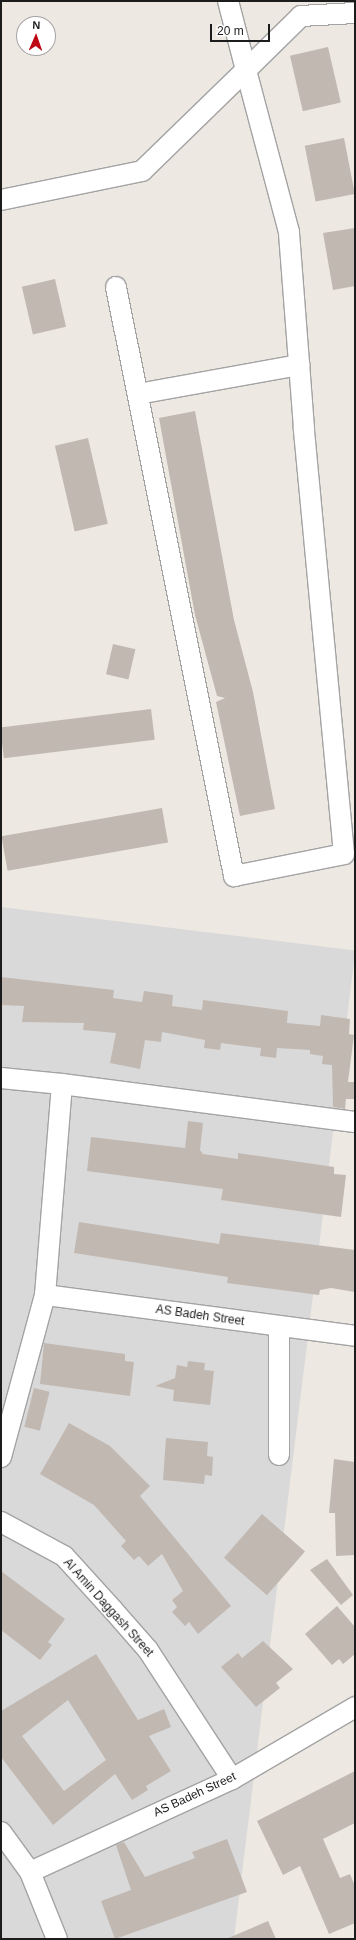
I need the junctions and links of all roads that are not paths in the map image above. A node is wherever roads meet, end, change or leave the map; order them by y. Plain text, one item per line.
1 (228, 1) edge
2 (355, 12) edge
3 (246, 70) junction
4 (1, 200) edge
5 (116, 287) dead end
6 (299, 365) junction
7 (138, 394) junction
8 (1, 1078) edge
9 (62, 1084) junction
10 (355, 1122) edge
11 (45, 1296) junction
12 (279, 1327) junction
13 (355, 1336) edge
14 (279, 1455) dead end
15 (1, 1457) edge
16 (1, 1522) edge
17 (355, 1707) edge
18 (232, 1779) junction
19 (1, 1832) edge
20 (30, 1872) junction
21 (57, 1939) edge

1 - 3 street
2 - 3 street
3 - 4 street
3 - 6 street
5 - 7 street
6 - 7 street
6 - 7 street
8 - 9 street
9 - 10 street
9 - 11 street
11 - 12 street, AS Badeh Street
11 - 15 street
12 - 13 street, AS Badeh Street
12 - 14 street
16 - 18 street, Al Amin Daggash Street
17 - 18 street, AS Badeh Street
18 - 20 street, AS Badeh Street
19 - 20 street
20 - 21 street

